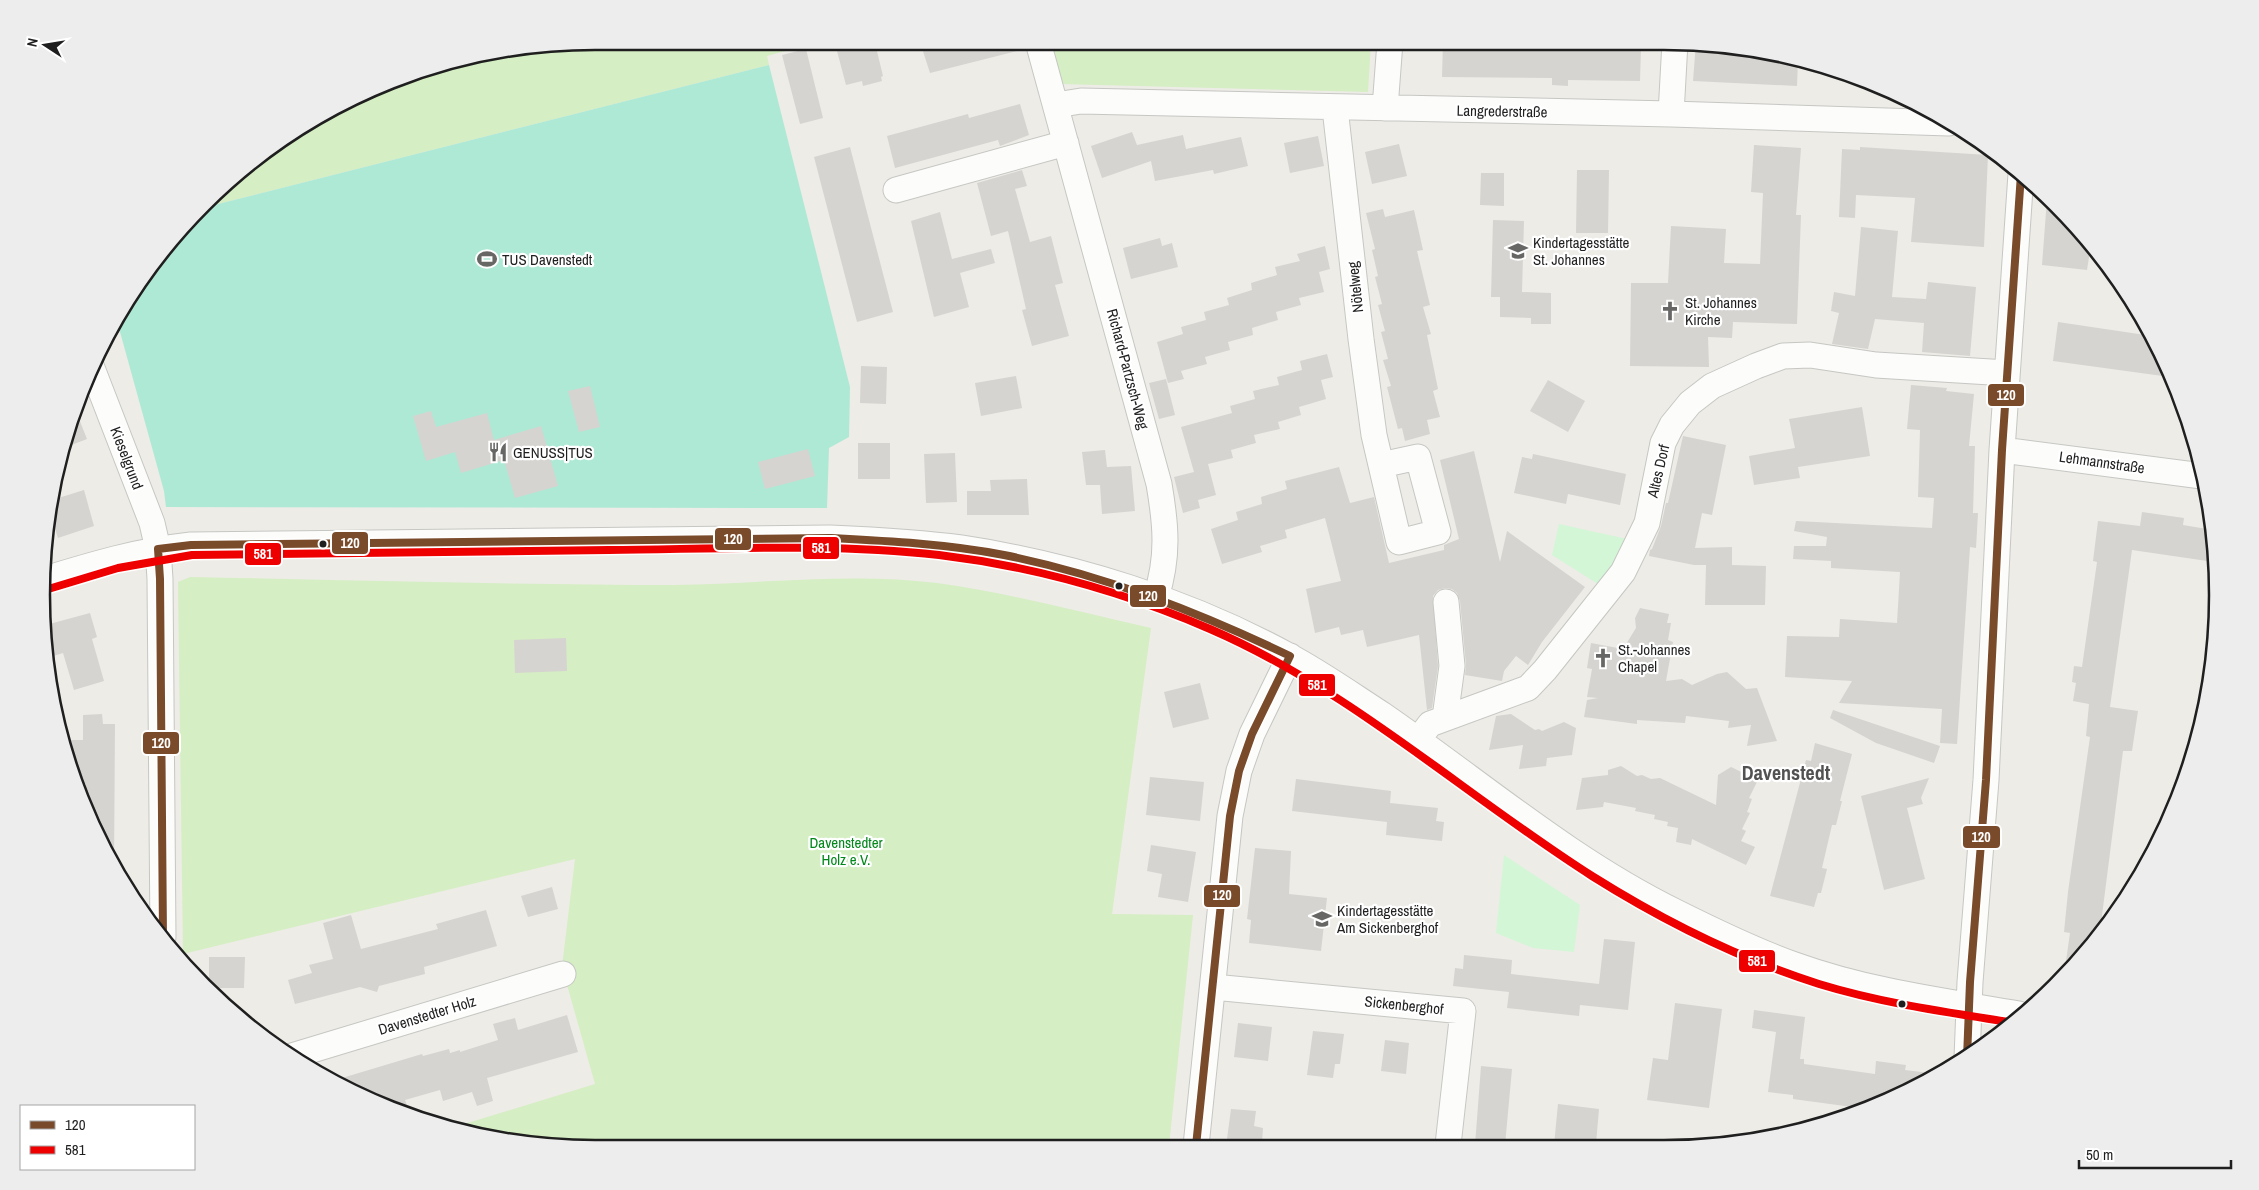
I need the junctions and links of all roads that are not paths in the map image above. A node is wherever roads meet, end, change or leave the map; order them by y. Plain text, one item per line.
1 (1040, 50) edge
2 (1389, 50) edge
3 (1675, 50) edge
4 (1056, 105) junction
5 (1335, 108) junction
6 (1385, 108) junction
7 (1671, 114) junction
8 (1936, 123) edge
9 (1066, 143) junction
10 (2020, 183) edge
11 (896, 190) dead end
12 (2007, 373) junction
13 (95, 377) edge
14 (2002, 450) junction
15 (1381, 464) dead end
16 (2195, 475) edge
17 (158, 549) junction
18 (50, 577) edge
19 (1156, 597) junction
20 (1446, 602) dead end
21 (1290, 656) junction
22 (1445, 718) junction
23 (1418, 740) junction
24 (163, 927) edge
25 (563, 974) dead end
26 (1213, 987) junction
27 (1958, 1004) junction
28 (2013, 1013) edge
29 (1965, 1049) edge
30 (301, 1053) edge
31 (1197, 1140) edge
32 (1449, 1140) edge

1 - 4 street, Richard-Partzsch-Weg
2 - 6 street
3 - 7 street
4 - 5 street, Langrederstraße
4 - 9 street, Richard-Partzsch-Weg
5 - 6 street, Langrederstraße
5 - 15 street, Nötelweg
6 - 7 street, Langrederstraße
7 - 8 street, Langrederstraße
9 - 11 street
9 - 19 street, Richard-Partzsch-Weg
10 - 12 street
12 - 14 street
12 - 22 street, Altes Dorf
13 - 17 street, Kieselgrund
14 - 16 street, Lehmannstraße
14 - 27 street
17 - 18 street
17 - 19 street
17 - 24 street
19 - 21 street
20 - 22 street
21 - 23 street
21 - 26 street
22 - 23 street, Altes Dorf
23 - 27 street
25 - 30 street, Davenstedter Holz
26 - 31 street
26 - 32 street, Sickenberghof
27 - 28 street
27 - 29 street

